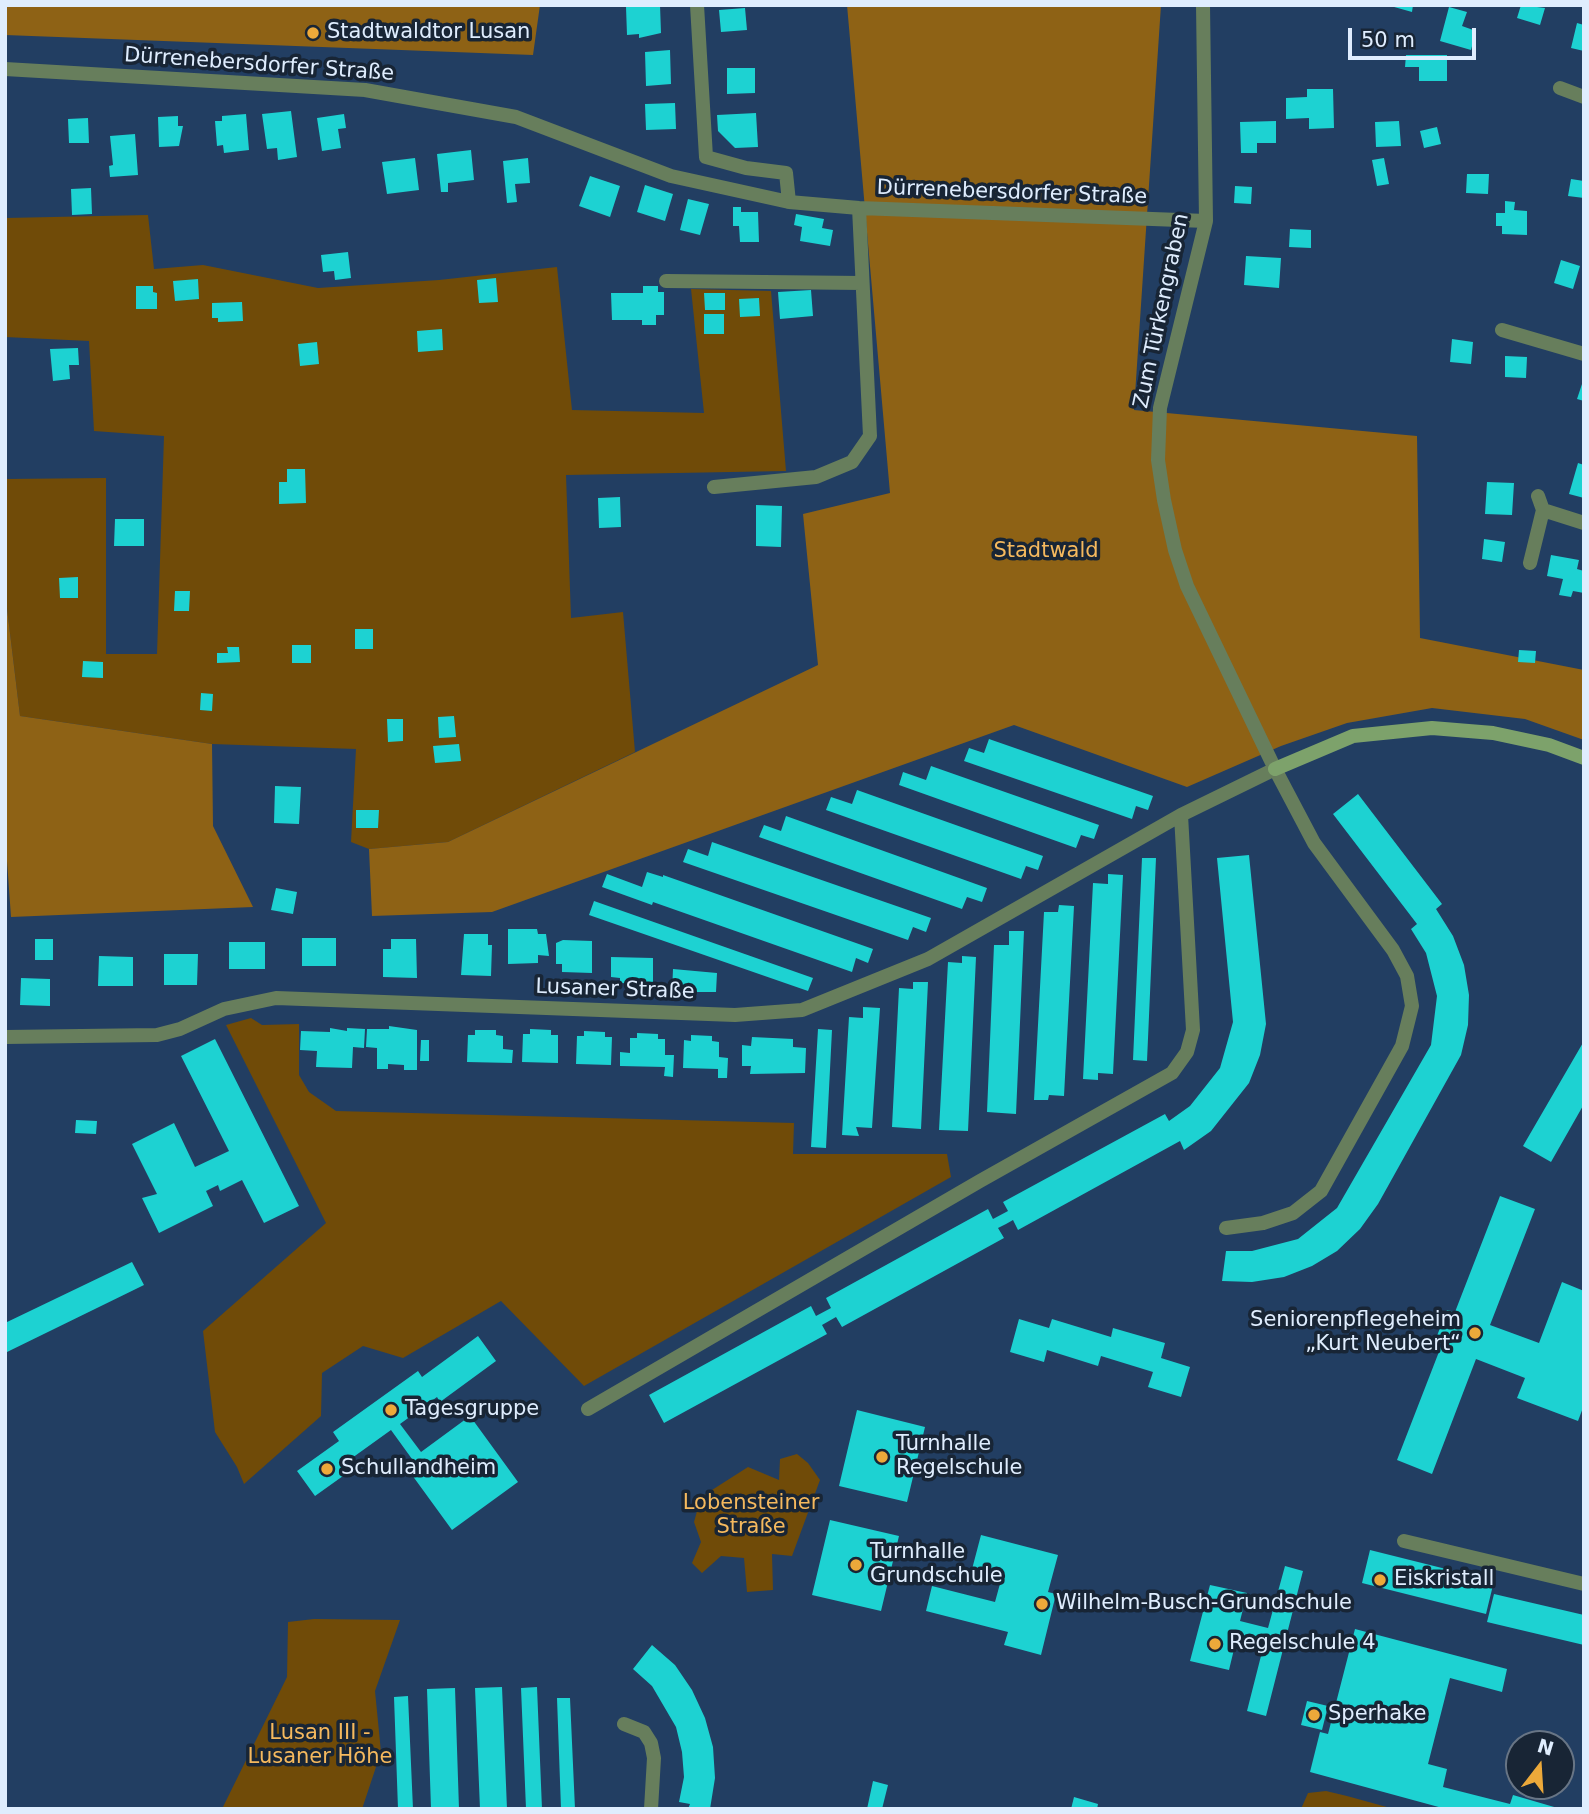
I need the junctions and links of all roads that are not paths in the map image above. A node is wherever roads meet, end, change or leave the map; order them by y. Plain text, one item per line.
1 (697, 5) edge
2 (1203, 5) edge
3 (5, 69) edge
4 (1560, 88) dead end
5 (1584, 97) edge
6 (789, 202) junction
7 (859, 208) junction
8 (1206, 221) junction
9 (666, 281) dead end
10 (862, 283) junction
11 (1502, 330) dead end
12 (1584, 354) edge
13 (715, 487) dead end
14 (1584, 523) edge
15 (1530, 563) dead end
16 (1584, 758) edge
17 (1275, 769) junction
18 (1181, 815) junction
19 (5, 1037) edge
20 (1226, 1228) dead end
21 (588, 1409) dead end
22 (1404, 1541) dead end
23 (1584, 1584) edge
24 (624, 1724) dead end
25 (650, 1809) edge

1 - 6 street
2 - 8 street, Zum Türkengraben
3 - 6 street, Dürrenebersdorfer Straße
4 - 5 street
6 - 7 street, Dürrenebersdorfer Straße
7 - 8 street, Dürrenebersdorfer Straße
7 - 10 street, Dürrenebersdorfer Straße
8 - 17 street, Zum Türkengraben
9 - 10 street
10 - 13 street, Dürrenebersdorfer Straße
11 - 12 street
14 - 15 street
16 - 17 street
17 - 18 street
17 - 20 street, Zum Türkengraben
18 - 19 street, Lusaner Straße
18 - 21 street
22 - 23 street
24 - 25 street

